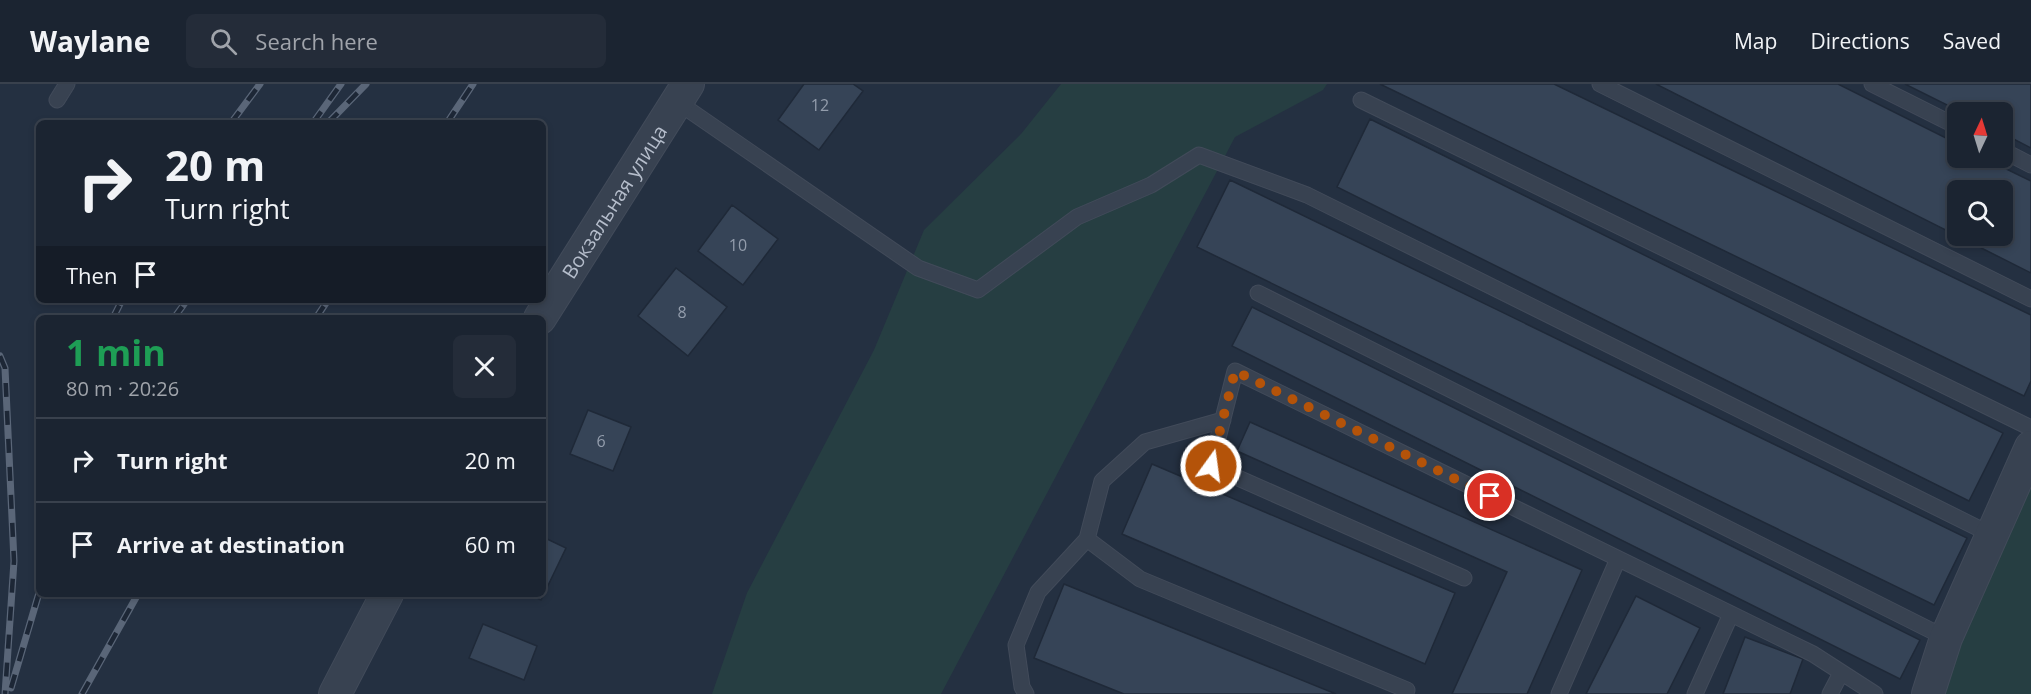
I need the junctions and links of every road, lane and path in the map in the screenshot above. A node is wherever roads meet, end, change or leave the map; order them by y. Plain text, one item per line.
1 (67, 84) edge
2 (1600, 84) edge
3 (1872, 84) edge
4 (682, 92) edge
5 (57, 100) dead end
6 (1361, 100) dead end
7 (1947, 122) edge
8 (2013, 156) edge
9 (2031, 165) edge
10 (1258, 293) dead end
11 (2031, 299) edge
12 (542, 315) edge
13 (1223, 420) junction
14 (2031, 428) edge
15 (2031, 447) edge
16 (1992, 535) junction
17 (1087, 540) junction
18 (1618, 559) junction
19 (1464, 578) dead end
20 (385, 597) edge
21 (1731, 614) junction
22 (1947, 638) junction
23 (1841, 673) junction
24 (1407, 690) dead end
25 (335, 694) edge
26 (1026, 694) edge
27 (1559, 694) edge
28 (1695, 694) edge
29 (1830, 694) edge
30 (1875, 694) edge
31 (1928, 694) edge

1 - 5 lane
2 - 11 lane
3 - 7 lane
4 - 12 street, Вокзальная улица
4 - 16 lane
6 - 14 lane
8 - 9 lane
10 - 22 lane
13 - 17 lane
13 - 18 lane
13 - 19 lane
15 - 16 street
16 - 22 street
17 - 24 lane
17 - 26 lane
18 - 21 lane
18 - 27 lane
20 - 25 street
21 - 23 lane
21 - 28 lane
22 - 31 street
23 - 29 lane
23 - 30 lane

